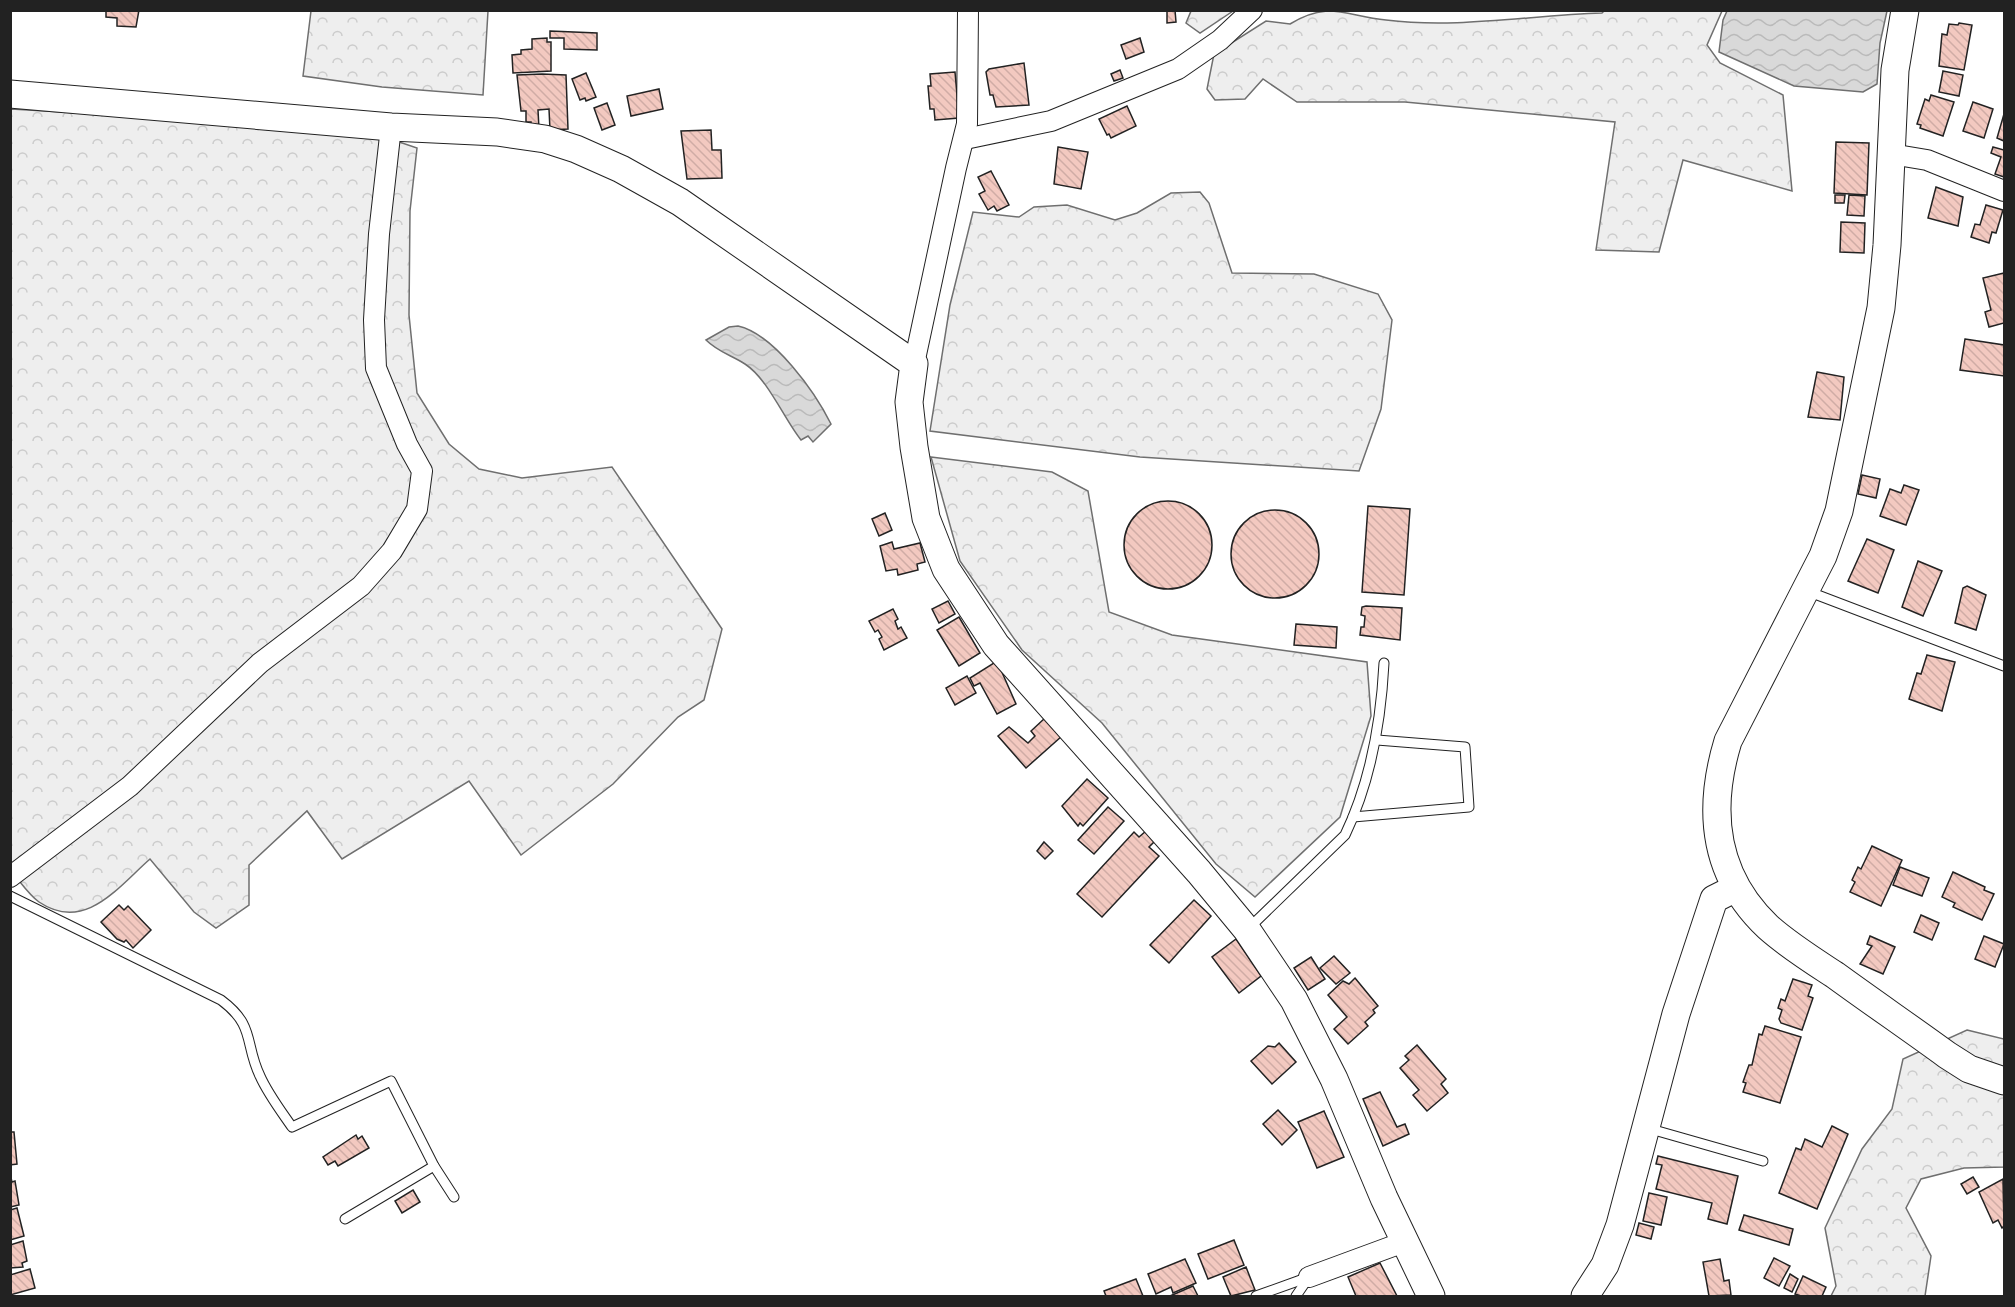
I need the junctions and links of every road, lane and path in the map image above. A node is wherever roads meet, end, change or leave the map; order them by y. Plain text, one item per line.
1 (968, 10) edge
2 (1252, 10) edge
3 (1905, 10) edge
4 (10, 94) edge
5 (392, 127) junction
6 (965, 139) junction
7 (1891, 154) junction
8 (2004, 191) edge
9 (914, 364) junction
10 (1805, 590) junction
11 (1384, 663) dead end
12 (2004, 666) edge
13 (1377, 740) junction
14 (1353, 817) junction
15 (10, 877) edge
16 (1736, 888) junction
17 (10, 896) edge
18 (1247, 930) junction
19 (2004, 1081) edge
20 (1646, 1127) junction
21 (1763, 1161) dead end
22 (434, 1166) junction
23 (454, 1197) dead end
24 (345, 1219) dead end
25 (1404, 1242) junction
26 (1309, 1276) junction
27 (1256, 1296) edge
28 (1296, 1296) edge
29 (1431, 1296) edge
30 (1585, 1296) edge

1 - 6 street
2 - 6 street
3 - 7 street
4 - 5 street
5 - 9 street
5 - 15 street
6 - 9 street
7 - 8 street
7 - 10 street
9 - 18 street
10 - 12 lane
10 - 16 street
11 - 13 lane
13 - 14 lane
13 - 14 lane
14 - 18 lane
16 - 19 street
16 - 20 street
17 - 22 lane
18 - 25 street
20 - 21 lane
20 - 30 street
22 - 23 lane
22 - 24 lane
25 - 26 street
25 - 29 street
26 - 27 lane
26 - 28 lane

